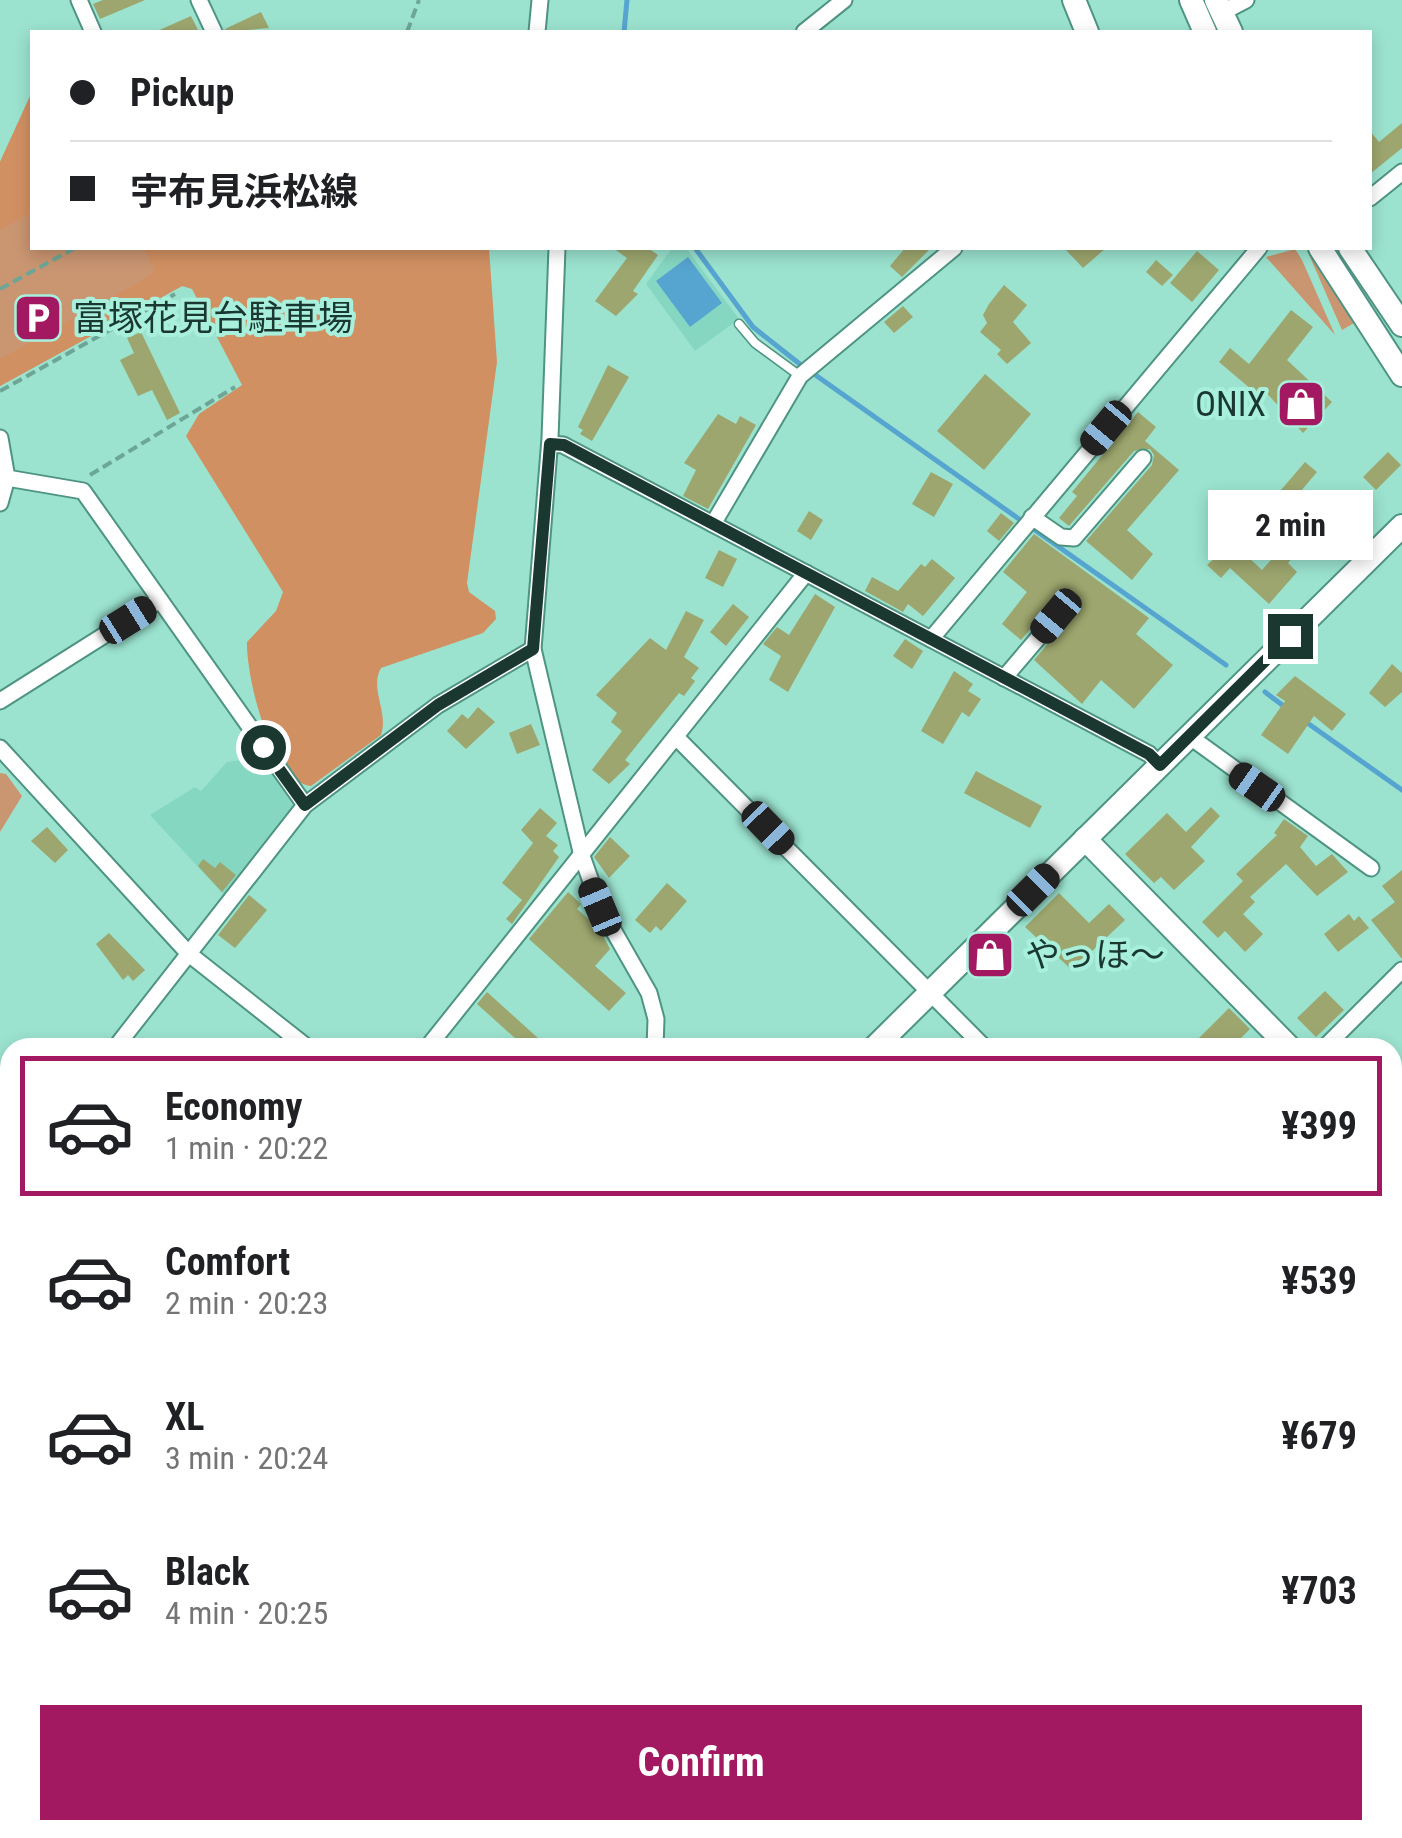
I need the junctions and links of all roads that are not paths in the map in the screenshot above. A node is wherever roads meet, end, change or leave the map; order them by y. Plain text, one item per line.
1 (78, 0) edge
2 (199, 0) edge
3 (540, 0) edge
4 (844, 0) edge
5 (1074, 0) edge
6 (1191, 0) edge
7 (1246, 0) edge
8 (1223, 15) edge
9 (93, 30) edge
10 (213, 30) edge
11 (536, 30) edge
12 (806, 30) edge
13 (1086, 30) edge
14 (1204, 30) edge
15 (1402, 172) edge
16 (1372, 196) edge
17 (558, 250) edge
18 (952, 250) edge
19 (1257, 250) edge
20 (1321, 250) edge
21 (1351, 250) edge
22 (739, 324) dead end
23 (1402, 326) edge
24 (1402, 375) edge
25 (800, 376) junction
26 (0, 438) edge
27 (550, 444) junction
28 (1143, 458) dead end
29 (7, 478) junction
30 (0, 502) edge
31 (1032, 516) junction
32 (713, 524) junction
33 (1402, 526) edge
34 (806, 573) junction
35 (160, 600) junction
36 (1056, 616) dead end
37 (932, 639) junction
38 (533, 649) junction
39 (1004, 678) junction
40 (0, 700) edge
41 (1189, 736) junction
42 (677, 738) junction
43 (2, 755) edge
44 (1160, 765) junction
45 (305, 805) junction
46 (1085, 839) junction
47 (582, 856) junction
48 (1371, 868) dead end
49 (189, 954) junction
50 (1402, 970) edge
51 (930, 992) junction
52 (123, 1038) edge
53 (295, 1038) edge
54 (435, 1038) edge
55 (655, 1038) edge
56 (884, 1038) edge
57 (975, 1038) edge
58 (1280, 1038) edge
59 (1334, 1038) edge

1 - 9 street
2 - 10 street
3 - 11 street
4 - 12 street
5 - 13 main road
6 - 14 main road
7 - 8 street
15 - 16 street
17 - 27 street
18 - 25 street
19 - 31 street
20 - 24 main road
21 - 23 main road
22 - 25 lane
25 - 32 street
26 - 29 street
27 - 32 street
27 - 38 street
28 - 31 street
29 - 30 street
29 - 35 street
31 - 37 street
32 - 34 street
33 - 41 main road
34 - 37 street
34 - 42 street
35 - 40 street
35 - 45 street
36 - 39 street
37 - 39 street
38 - 45 street
38 - 47 street
39 - 44 street
41 - 44 main road
41 - 48 street
42 - 47 street
42 - 51 street
43 - 49 street
44 - 46 main road
45 - 49 street
46 - 51 main road
46 - 58 main road
47 - 54 street
47 - 55 street
49 - 52 street
49 - 53 street
50 - 59 street
51 - 56 main road
51 - 57 street

